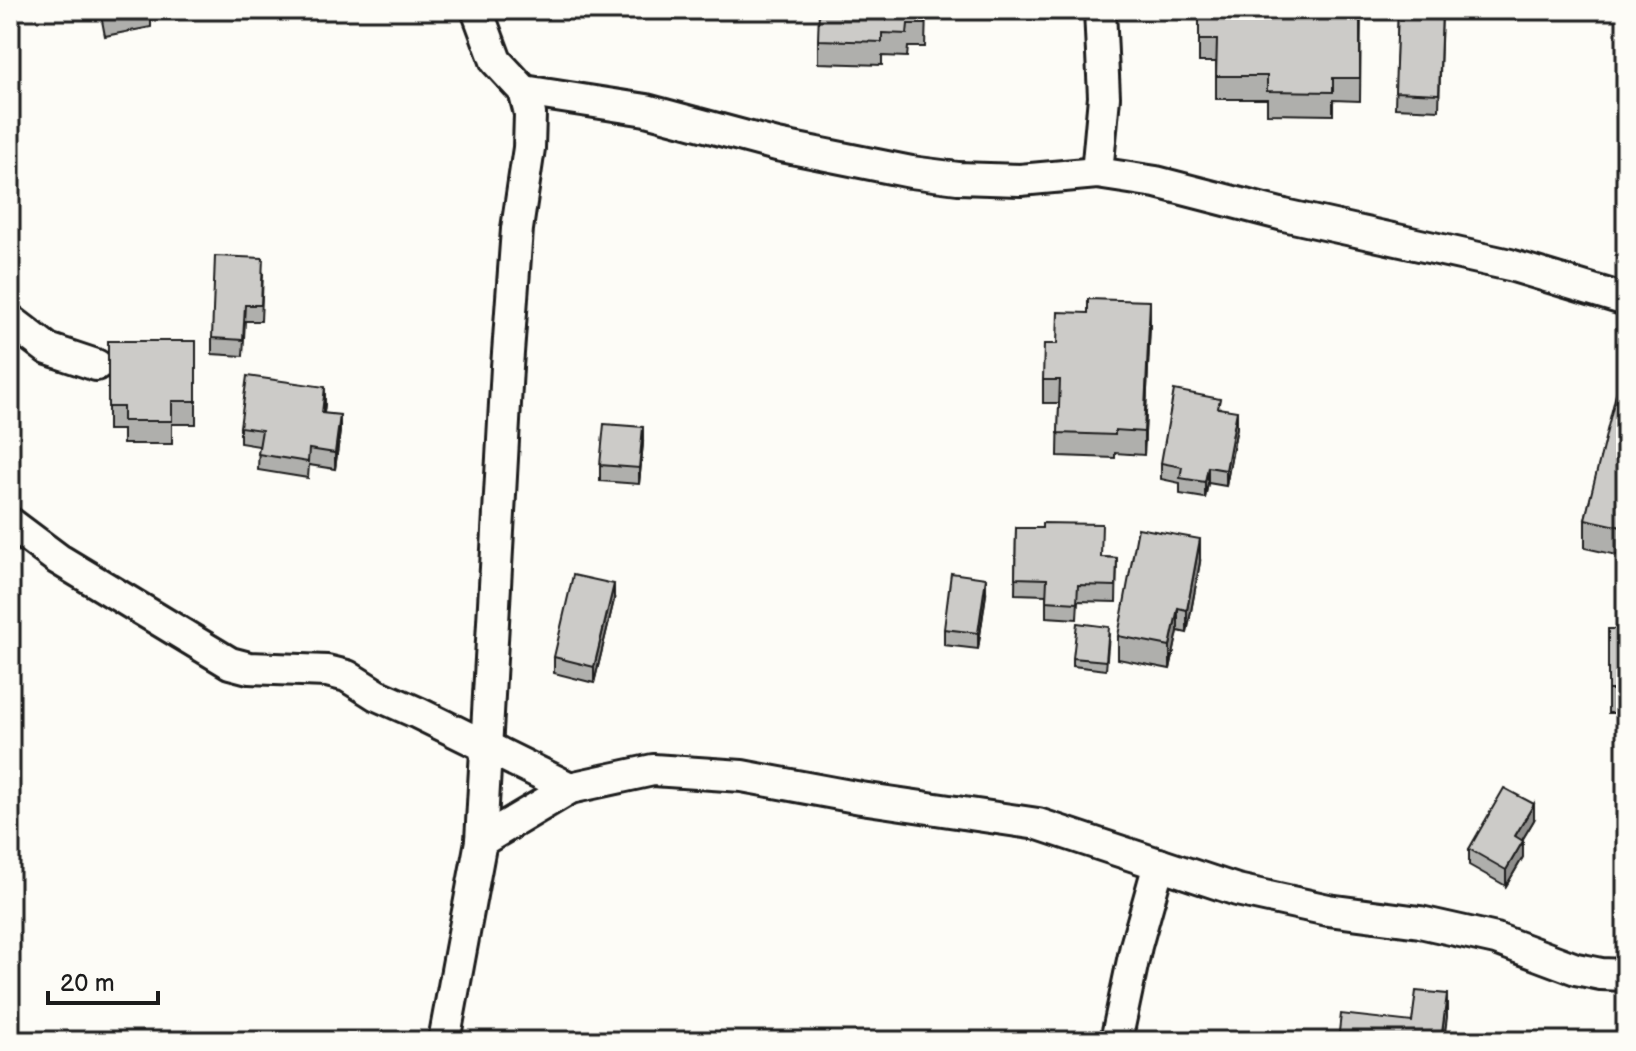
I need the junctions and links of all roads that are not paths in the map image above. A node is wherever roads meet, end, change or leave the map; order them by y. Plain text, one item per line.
1 (477, 10) edge
2 (1100, 10) edge
3 (524, 91) junction
4 (1097, 173) junction
5 (1626, 300) edge
6 (10, 320) edge
7 (96, 365) dead end
8 (10, 523) edge
9 (485, 746) junction
10 (570, 788) junction
11 (481, 841) junction
12 (1159, 864) junction
13 (1626, 975) edge
14 (444, 1041) edge
15 (1116, 1041) edge

1 - 3 street
2 - 4 street
3 - 4 street
3 - 9 street
4 - 5 street
6 - 7 street
8 - 9 street
9 - 10 street
9 - 11 street
10 - 11 street
10 - 12 street
11 - 14 street
12 - 13 street
12 - 15 street

